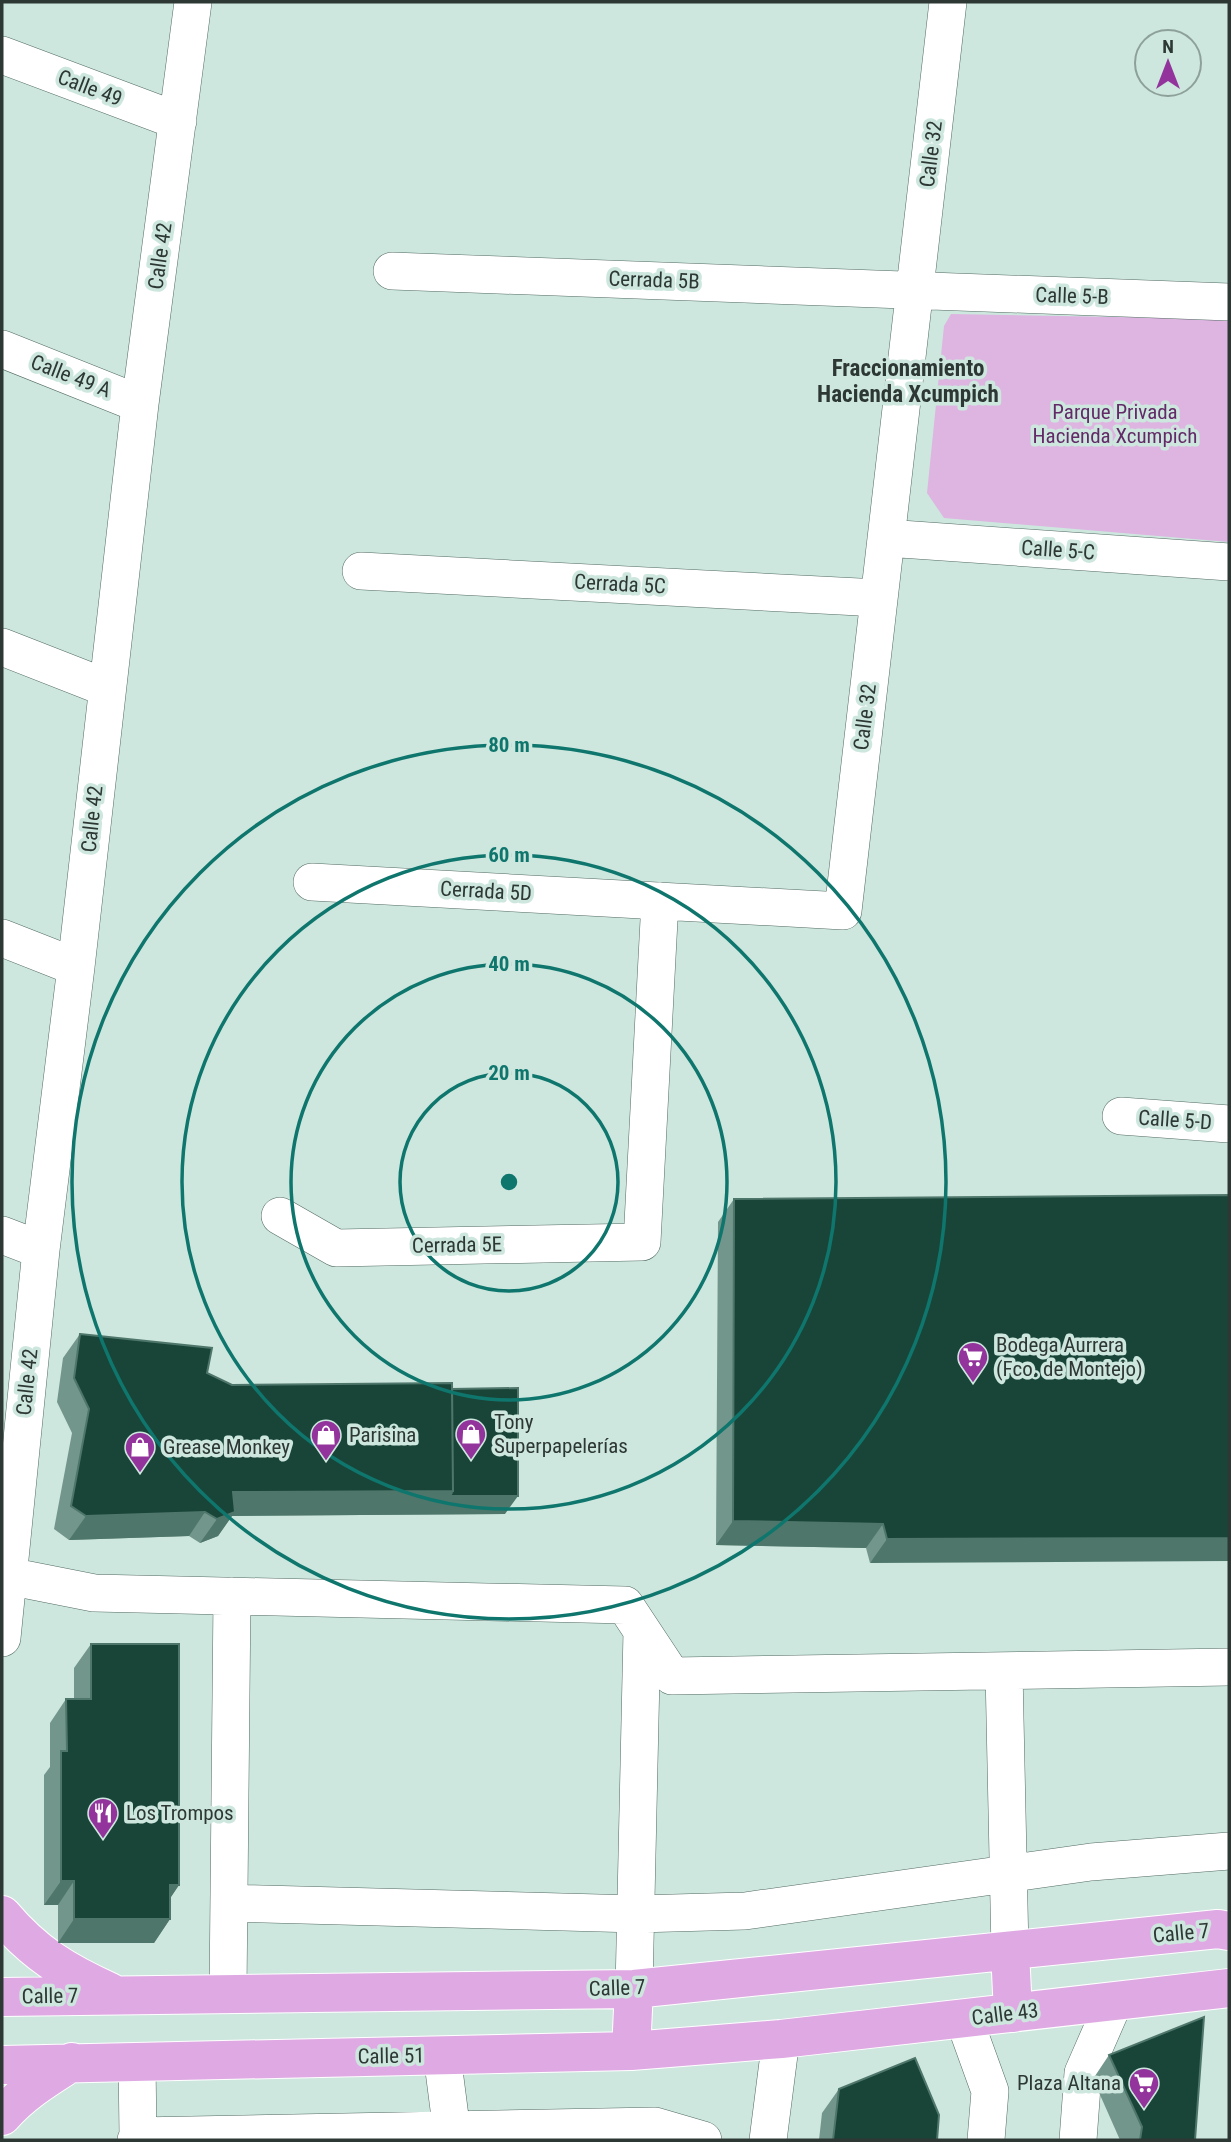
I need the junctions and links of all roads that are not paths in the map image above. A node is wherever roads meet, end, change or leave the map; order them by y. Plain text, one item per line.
1 (192, 2) edge
2 (948, 2) edge
3 (2, 55) edge
4 (178, 121) junction
5 (393, 271) dead end
6 (915, 290) junction
7 (1229, 302) edge
8 (2, 349) edge
9 (140, 404) junction
10 (886, 538) junction
11 (1229, 562) edge
12 (361, 571) dead end
13 (879, 598) junction
14 (2, 647) edge
15 (107, 688) junction
16 (312, 882) dead end
17 (660, 901) junction
18 (2, 938) edge
19 (76, 967) junction
20 (1121, 1116) dead end
21 (1229, 1124) edge
22 (280, 1216) dead end
23 (2, 1235) edge
24 (41, 1250) junction
25 (12, 1433) edge
26 (8, 1577) junction
27 (232, 1596) junction
28 (642, 1631) junction
29 (2, 1638) edge
30 (1229, 1667) edge
31 (1004, 1671) junction
32 (1229, 1851) edge
33 (1008, 1874) junction
34 (229, 1903) junction
35 (637, 1914) junction
36 (2, 1915) edge
37 (1229, 1931) edge
38 (1010, 1951) junction
39 (1229, 1988) edge
40 (634, 1989) junction
41 (228, 1993) junction
42 (116, 1995) junction
43 (2, 1997) edge
44 (1114, 2002) junction
45 (1013, 2013) junction
46 (964, 2020) junction
47 (780, 2039) junction
48 (631, 2052) junction
49 (442, 2055) junction
50 (137, 2061) junction
51 (72, 2062) junction
52 (2, 2065) edge
53 (2, 2116) edge
54 (453, 2135) edge
55 (137, 2138) edge
56 (693, 2139) edge
57 (768, 2140) edge
58 (986, 2140) edge
59 (1078, 2140) edge

1 - 4 street, Calle 42
2 - 6 street, Calle 32
3 - 4 street, Calle 49
4 - 9 street, Calle 42
5 - 6 street, Cerrada 5B
6 - 7 street, Calle 5-B
6 - 10 street, Calle 32
8 - 9 street, Calle 49 A
9 - 15 street, Calle 42
10 - 11 street, Calle 5-C
10 - 13 street, Calle 32
12 - 13 street, Cerrada 5C
13 - 17 street, Calle 32
14 - 15 street
15 - 19 street, Calle 42
16 - 17 street, Cerrada 5D
17 - 22 street, Cerrada 5E
18 - 19 street
19 - 24 street, Calle 42
20 - 21 street, Calle 5-D
23 - 24 street
24 - 25 street, Calle 42
25 - 26 street, Calle 42
26 - 27 street
26 - 29 street, Calle 42
27 - 28 street
27 - 34 street
28 - 31 street
28 - 35 street
30 - 31 street
31 - 33 street
32 - 33 street
33 - 35 street
33 - 38 street
34 - 35 street
34 - 41 street
35 - 40 street
36 - 42 main road
37 - 38 main road, Calle 7
38 - 40 main road, Calle 7
38 - 45 main road
39 - 44 main road, Calle 43
40 - 41 main road, Calle 7
40 - 48 main road
41 - 42 main road, Calle 7
42 - 43 main road, Calle 7
44 - 45 main road, Calle 43
44 - 59 street
45 - 46 main road, Calle 43
46 - 47 main road, Calle 43
46 - 58 street
47 - 48 main road, Calle 51
47 - 57 street
48 - 49 main road, Calle 51
49 - 50 main road, Calle 51
49 - 54 street
50 - 51 main road, Calle 51
50 - 55 street
51 - 52 main road, Calle 51
51 - 53 main road
54 - 55 street
54 - 56 street

